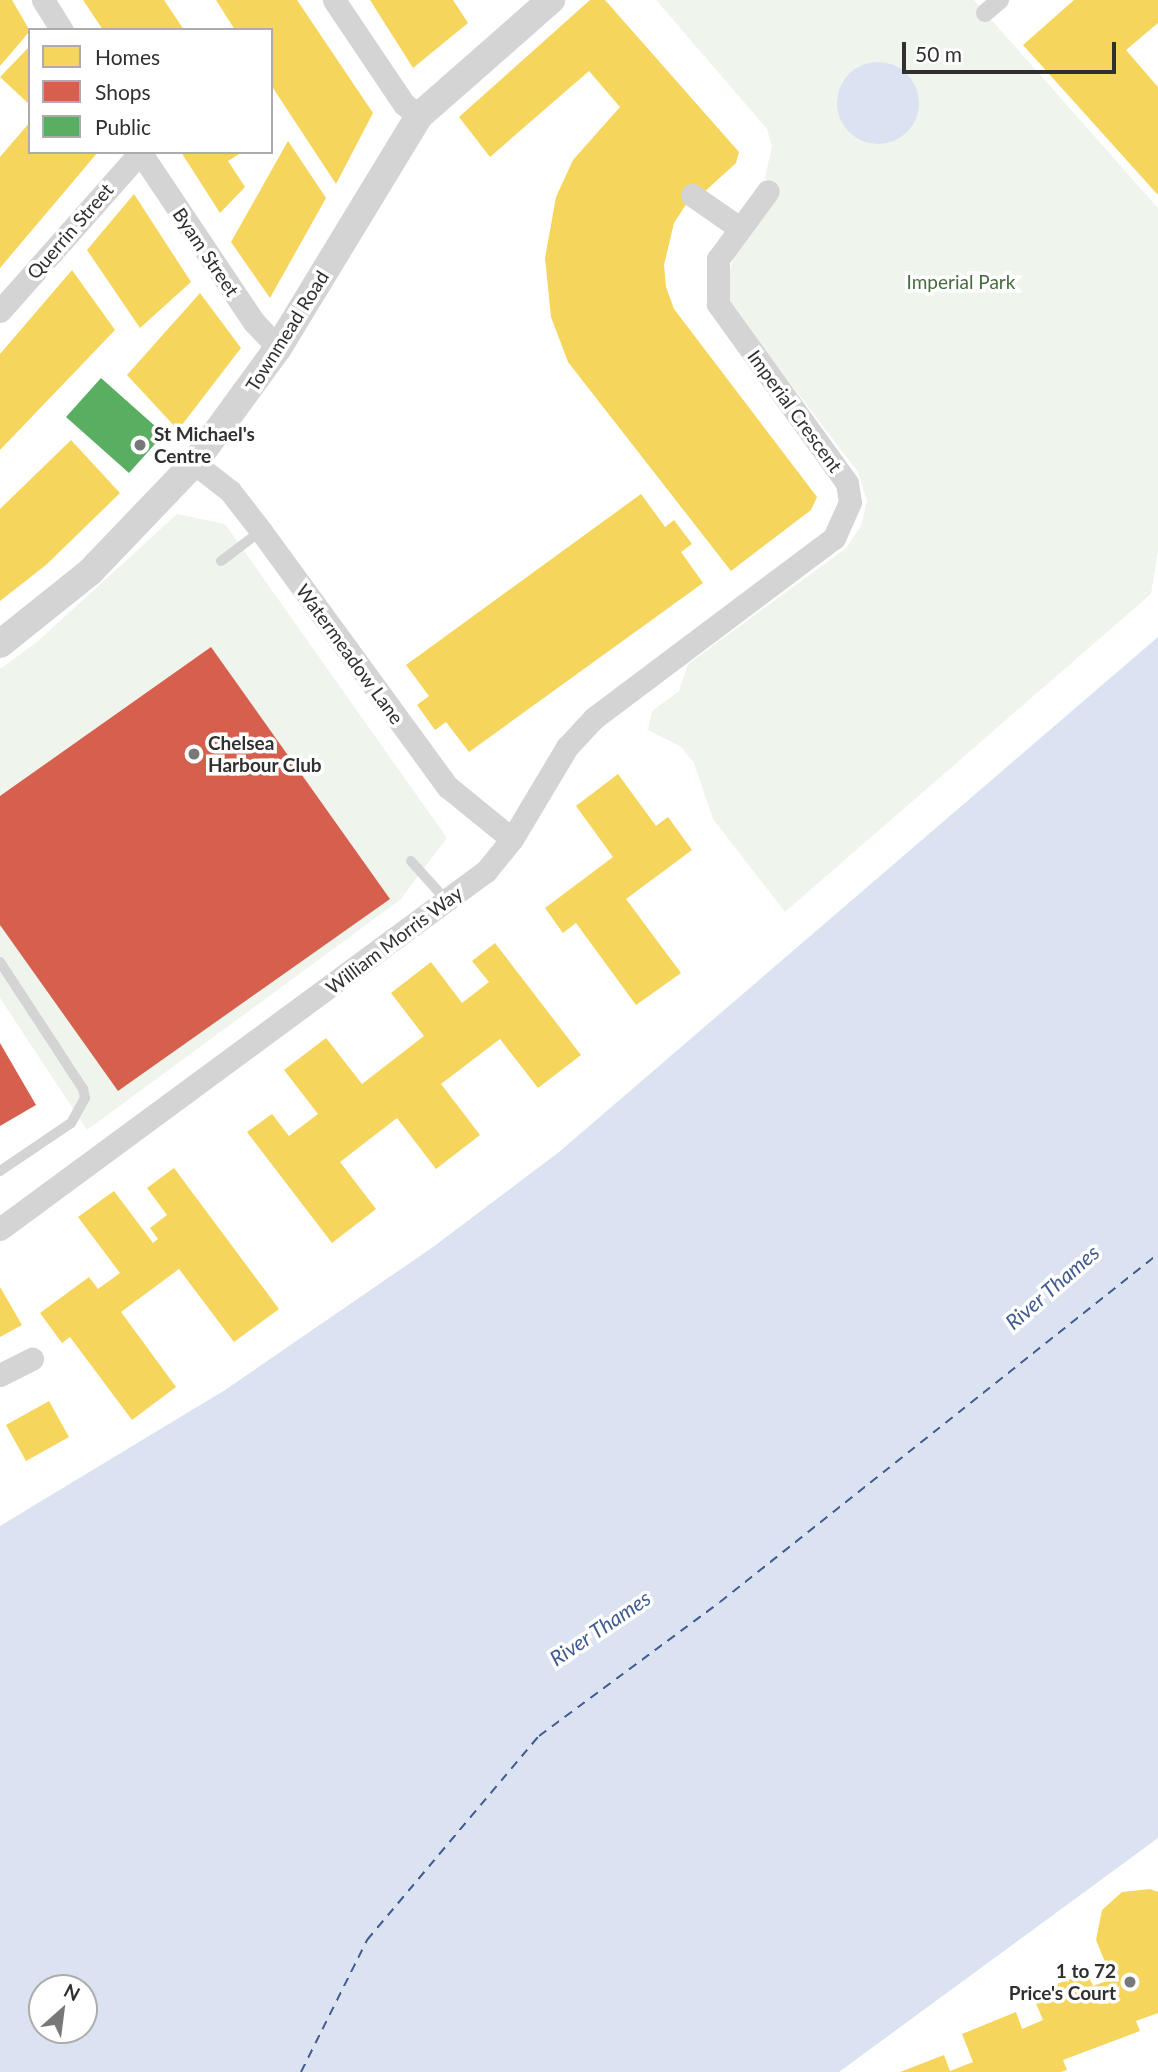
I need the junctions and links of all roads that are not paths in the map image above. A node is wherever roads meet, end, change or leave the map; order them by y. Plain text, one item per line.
1 (43, 0) edge
2 (334, 0) edge
3 (551, 0) edge
4 (1000, 0) edge
5 (985, 13) dead end
6 (61, 28) edge
7 (419, 116) junction
8 (138, 154) edge
9 (141, 154) edge
10 (768, 191) dead end
11 (692, 195) dead end
12 (738, 228) junction
13 (0, 311) edge
14 (278, 348) junction
15 (194, 463) junction
16 (261, 531) junction
17 (221, 561) dead end
18 (743, 607) joint
19 (0, 645) edge
20 (512, 839) junction
21 (411, 861) dead end
22 (446, 900) junction
23 (0, 961) edge
24 (0, 1171) edge
25 (2, 1223) edge
26 (32, 1359) dead end
27 (0, 1375) edge

1 - 6 street
2 - 7 street
3 - 7 street, Townmead Road
4 - 5 street
7 - 14 street, Townmead Road
8 - 13 street, Querrin Street
9 - 14 street, Byam Street
10 - 12 street, Imperial Crescent
11 - 12 street
12 - 18 street, Imperial Crescent
14 - 15 street, Townmead Road
15 - 16 street, Watermeadow Lane
15 - 19 street, Townmead Road
16 - 17 lane
16 - 20 street, Watermeadow Lane
18 - 20 street, William Morris Way
20 - 22 street, William Morris Way
21 - 22 lane
22 - 25 street, William Morris Way
23 - 24 lane
26 - 27 street

